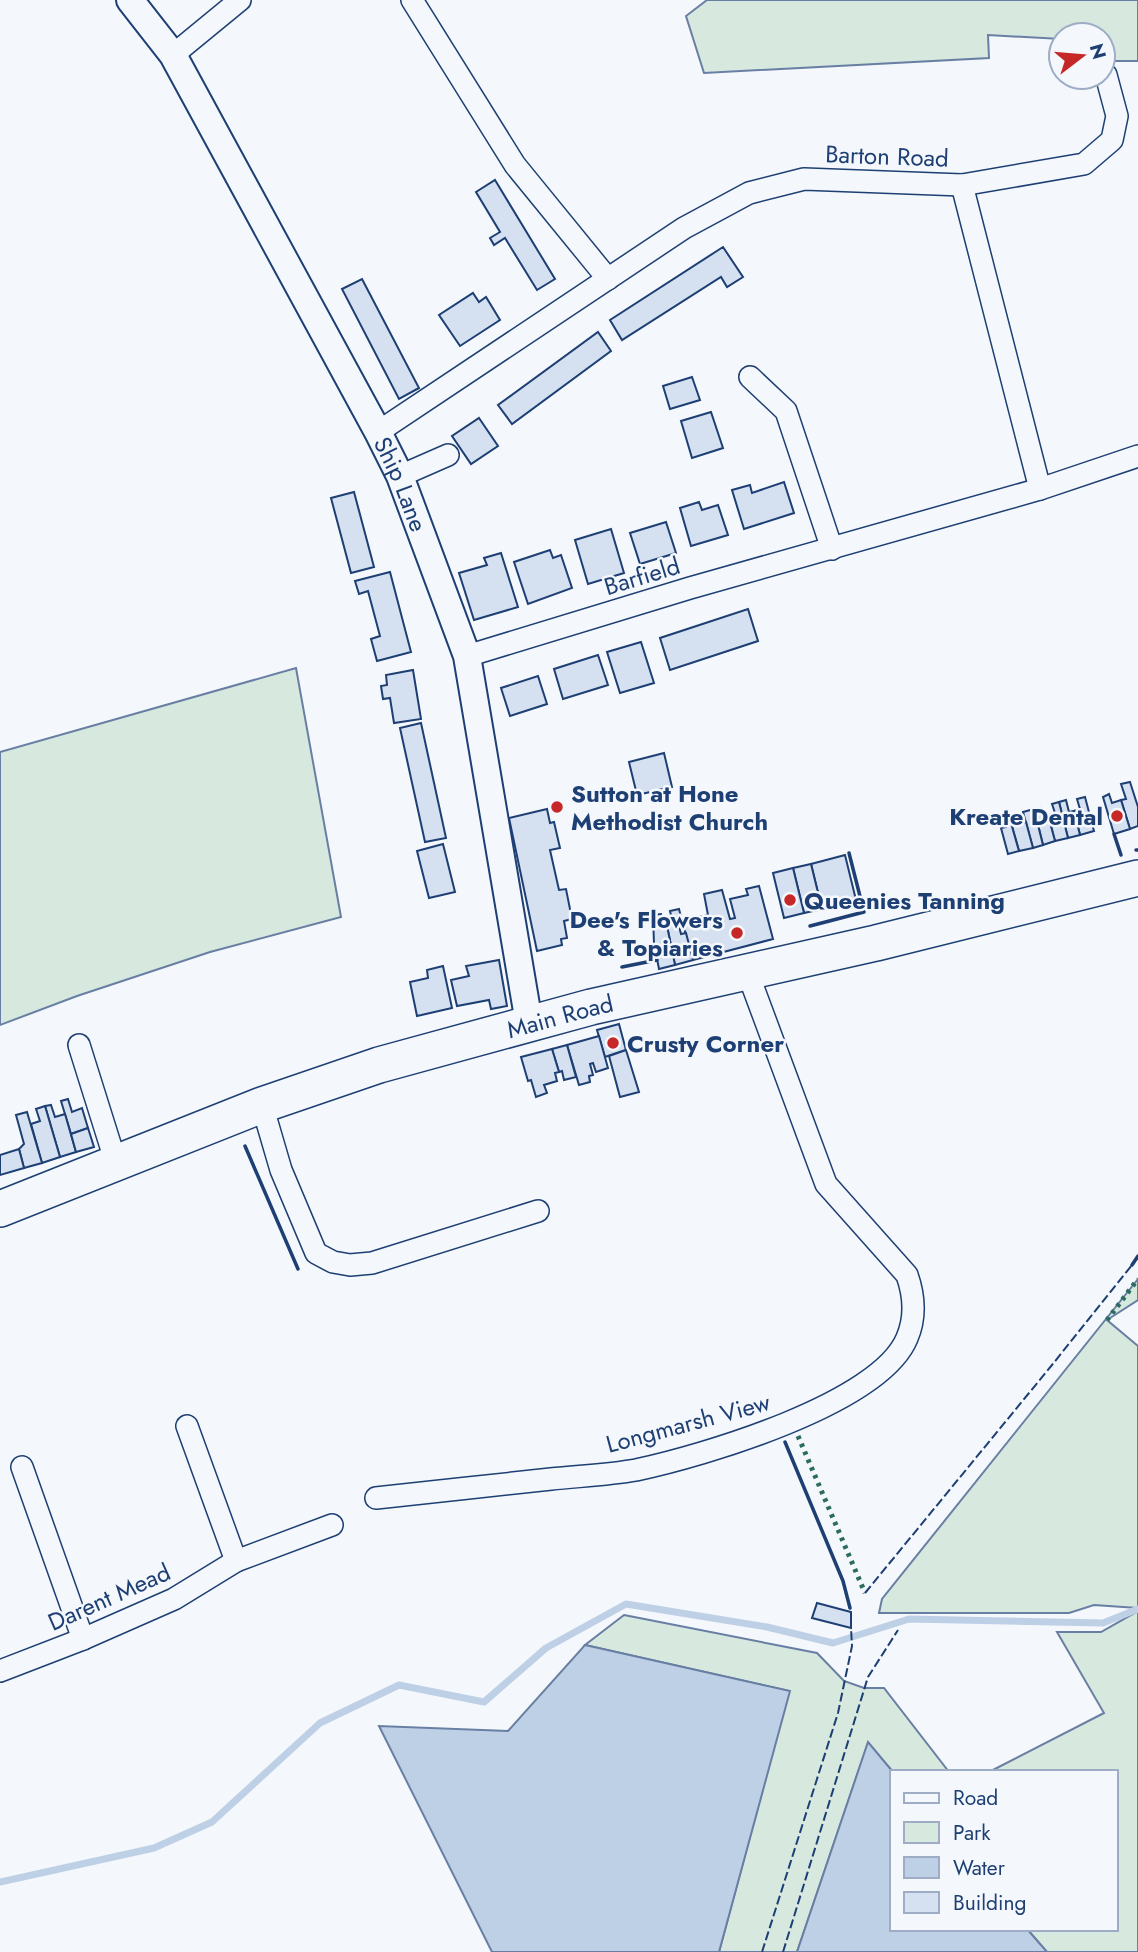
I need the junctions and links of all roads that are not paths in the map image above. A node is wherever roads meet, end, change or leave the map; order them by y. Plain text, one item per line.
1 (130, 0) edge
2 (240, 0) edge
3 (412, 0) edge
4 (173, 55) junction
5 (1110, 91) edge
6 (962, 185) junction
7 (608, 279) junction
8 (750, 377) dead end
9 (379, 432) junction
10 (448, 456) dead end
11 (1138, 456) edge
12 (400, 476) junction
13 (1040, 489) junction
14 (832, 548) junction
15 (467, 656) junction
16 (1138, 877) edge
17 (747, 971) junction
18 (529, 1023) junction
19 (79, 1045) dead end
20 (262, 1105) junction
21 (116, 1163) junction
22 (0, 1209) edge
23 (538, 1211) dead end
24 (187, 1426) dead end
25 (22, 1467) dead end
26 (376, 1498) dead end
27 (332, 1525) dead end
28 (236, 1561) junction
29 (83, 1639) junction
30 (0, 1671) edge

1 - 4 street, Ship Lane
2 - 4 street
3 - 7 street
4 - 9 street, Ship Lane
5 - 6 street, Barton Road
6 - 7 street, Barton Road
6 - 13 street
7 - 9 street, Barton Road
8 - 14 street
9 - 12 street, Ship Lane
10 - 12 street
11 - 13 street, Barfield
12 - 15 street, Ship Lane
13 - 14 street, Barfield
14 - 15 street, Barfield
15 - 18 street, Ship Lane
16 - 17 main road, Main Road
17 - 18 main road, Main Road
17 - 26 street, Longmarsh View
18 - 20 main road, Main Road
19 - 21 street
20 - 21 main road, Main Road
20 - 23 street
21 - 22 main road, Main Road
24 - 28 street
25 - 29 street
27 - 28 street, Darent Mead
28 - 29 street, Darent Mead
29 - 30 street, Darent Mead

